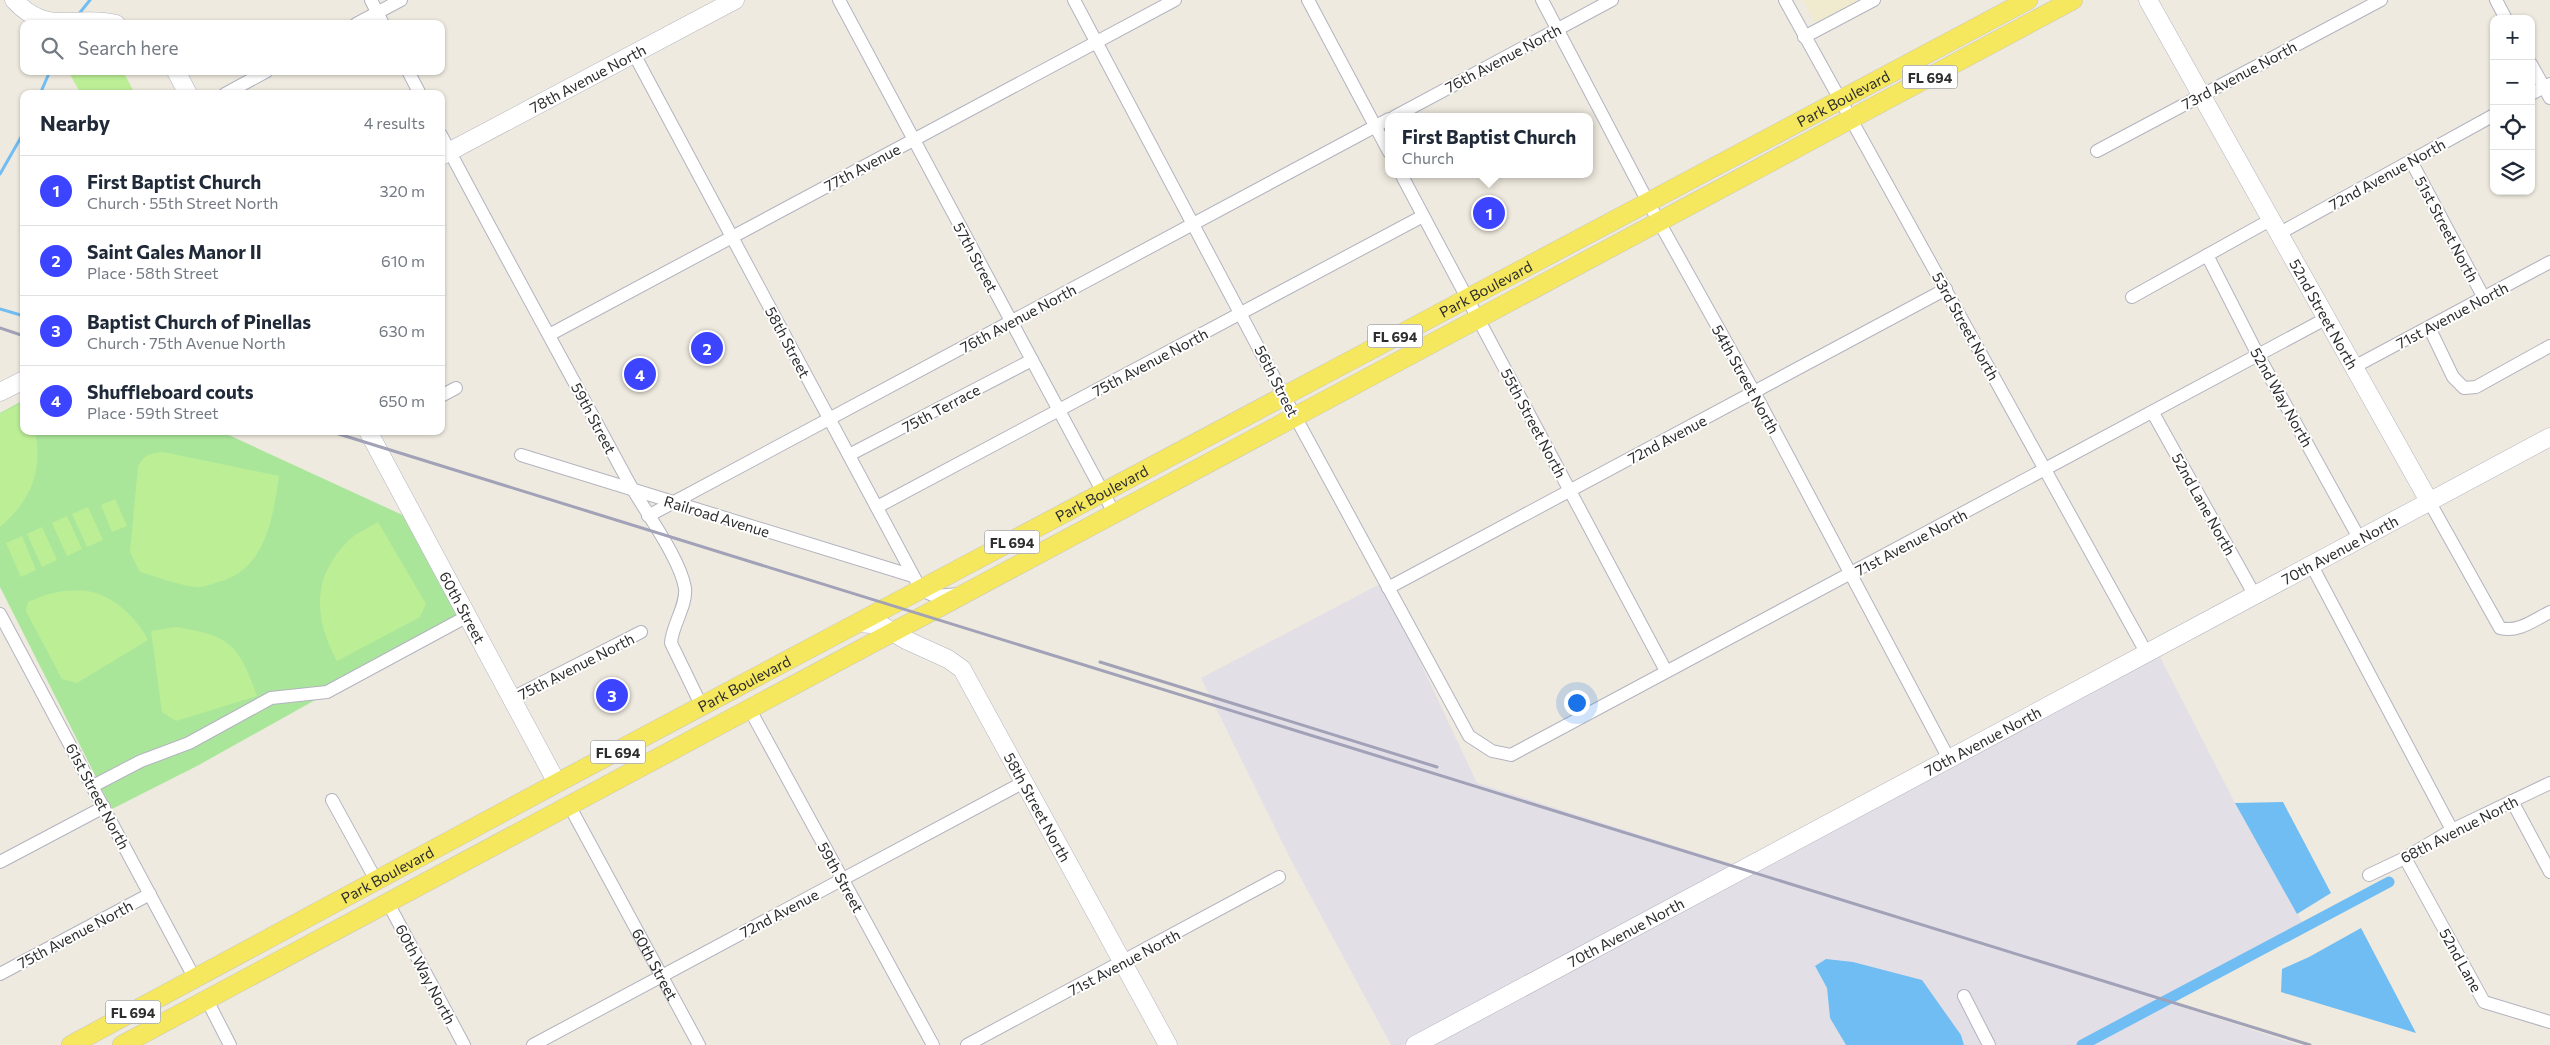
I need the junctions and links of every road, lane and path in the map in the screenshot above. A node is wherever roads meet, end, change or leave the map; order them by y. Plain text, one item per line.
1 (14, 0) edge
2 (371, 0) edge
3 (401, 0) edge
4 (735, 0) edge
5 (840, 0) edge
6 (1074, 0) edge
7 (1175, 0) edge
8 (1308, 0) edge
9 (1542, 0) edge
10 (1612, 0) edge
11 (1785, 0) edge
12 (1874, 0) edge
13 (2028, 0) edge
14 (2073, 0) edge
15 (2148, 0) edge
16 (2381, 0) edge
17 (2496, 0) edge
18 (2504, 15) edge
19 (380, 18) edge
20 (43, 20) edge
21 (1558, 29) junction
22 (1804, 37) junction
23 (1097, 42) junction
24 (634, 54) junction
25 (2535, 70) edge
26 (178, 75) edge
27 (260, 75) edge
28 (410, 75) edge
29 (186, 90) edge
30 (232, 90) edge
31 (418, 90) edge
32 (2548, 90) edge
33 (2535, 93) edge
34 (2202, 94) junction
35 (1839, 100) junction
36 (1401, 113) edge
37 (2490, 117) edge
38 (1850, 120) junction
39 (1385, 122) edge
40 (1375, 127) junction
41 (914, 140) junction
42 (1385, 145) edge
43 (2097, 152) dead end
44 (446, 154) edge
45 (2411, 161) junction
46 (1403, 178) edge
47 (1648, 202) junction
48 (1423, 216) junction
49 (1659, 222) junction
50 (1194, 224) junction
51 (2276, 226) junction
52 (732, 237) junction
53 (2207, 255) junction
54 (2550, 262) edge
55 (1946, 289) junction
56 (2132, 296) dead end
57 (1467, 298) junction
58 (2484, 298) junction
59 (1242, 314) junction
60 (1478, 318) junction
61 (2327, 318) junction
62 (1011, 322) junction
63 (2429, 327) junction
64 (549, 335) junction
65 (2550, 346) edge
66 (2258, 355) junction
67 (1032, 360) junction
68 (2354, 367) junction
69 (20, 382) edge
70 (456, 388) dead end
71 (0, 392) edge
72 (1754, 392) junction
73 (445, 394) edge
74 (1284, 396) junction
75 (1059, 410) junction
76 (2153, 413) junction
77 (1295, 416) junction
78 (829, 419) junction
79 (374, 435) edge
80 (2550, 436) edge
81 (521, 455) dead end
82 (849, 456) junction
83 (2045, 470) junction
84 (633, 490) junction
85 (1570, 491) junction
86 (1103, 493) junction
87 (2429, 501) junction
88 (672, 503) junction
89 (877, 507) junction
90 (1114, 513) junction
91 (648, 516) junction
92 (2359, 538) junction
93 (2311, 564) junction
94 (1849, 575) junction
95 (917, 583) junction
96 (1388, 588) junction
97 (964, 593) junction
98 (2254, 594) junction
99 (2550, 612) edge
100 (0, 614) edge
101 (466, 617) junction
102 (860, 623) junction
103 (641, 632) dead end
104 (894, 632) junction
105 (805, 652) junction
106 (2146, 652) junction
107 (1666, 671) junction
108 (510, 699) junction
109 (756, 705) junction
110 (702, 706) junction
111 (1492, 751) joint
112 (614, 754) junction
113 (665, 754) junction
114 (1949, 759) junction
115 (1024, 782) junction
116 (557, 783) junction
117 (2550, 783) edge
118 (93, 786) junction
119 (332, 800) dead end
120 (2512, 801) junction
121 (570, 805) junction
122 (104, 807) junction
123 (2452, 830) junction
124 (506, 839) junction
125 (435, 850) junction
126 (2405, 858) junction
127 (0, 862) edge
128 (2550, 872) edge
129 (2368, 875) dead end
130 (1279, 877) dead end
131 (842, 880) junction
132 (377, 882) junction
133 (150, 894) junction
134 (388, 903) junction
135 (330, 934) junction
136 (252, 948) junction
137 (1122, 963) junction
138 (0, 974) edge
139 (662, 976) junction
140 (195, 979) junction
141 (1964, 996) dead end
142 (206, 1000) junction
143 (2550, 1022) edge
144 (141, 1035) junction
145 (72, 1045) edge
146 (122, 1045) edge
147 (230, 1045) edge
148 (464, 1045) edge
149 (533, 1045) edge
150 (699, 1045) edge
151 (933, 1045) edge
152 (967, 1045) edge
153 (1168, 1045) edge
154 (1415, 1045) edge
155 (1989, 1045) edge

1 - 20 street
2 - 19 street
3 - 19 street
4 - 24 street, 78th Avenue North
5 - 41 street, 57th Street
6 - 23 street, 56th Street
7 - 23 street, 77th Avenue
8 - 40 street
9 - 21 street, 54th Street North
10 - 21 street, 76th Avenue North
11 - 22 street, 53rd Street North
12 - 22 street
13 - 35 main road, Park Boulevard / FL 694
14 - 38 main road, Park Boulevard / FL 694
15 - 34 street, 52nd Street North
16 - 34 street, 73rd Avenue North
17 - 18 street
21 - 36 street, 76th Avenue North
21 - 47 street, 54th Street North
22 - 35 street, 53rd Street North
23 - 41 street, 77th Avenue
23 - 50 street, 56th Street
24 - 44 street, 78th Avenue North
24 - 52 street, 58th Street
25 - 32 street
26 - 29 street
27 - 30 street
28 - 31 street
32 - 33 street
34 - 43 street, 73rd Avenue North
34 - 51 street, 52nd Street North
35 - 38 street, 53rd Street North
35 - 47 main road, Park Boulevard / FL 694
37 - 45 street, 72nd Avenue North
38 - 49 main road, Park Boulevard / FL 694
38 - 55 street, 53rd Street North
39 - 40 street, 76th Avenue North
40 - 42 street
40 - 50 street, 76th Avenue North
41 - 52 street, 77th Avenue
41 - 62 street, 57th Street
44 - 64 street, 59th Street
45 - 51 street, 72nd Avenue North
45 - 58 street, 51st Street North
46 - 48 street, 55th Street North
47 - 49 street, 54th Street North
47 - 57 main road, Park Boulevard / FL 694
48 - 57 street, 55th Street North
48 - 59 street, 75th Avenue North
49 - 60 main road, Park Boulevard / FL 694
49 - 72 street, 54th Street North
50 - 59 street, 56th Street
50 - 62 street, 76th Avenue North
51 - 53 street, 72nd Avenue North
51 - 61 street, 52nd Street North
52 - 64 street, 77th Avenue
52 - 78 street, 58th Street
53 - 56 street, 72nd Avenue North
53 - 66 street, 52nd Way North
54 - 58 street, 71st Avenue North
55 - 72 street, 72nd Avenue
55 - 83 street, 53rd Street North
57 - 60 street, 55th Street North
57 - 74 main road, Park Boulevard / FL 694
58 - 63 street, 71st Avenue North
59 - 74 street, 56th Street
59 - 75 street, 75th Avenue North
60 - 77 main road, Park Boulevard / FL 694
60 - 85 street, 55th Street North
61 - 66 street, 71st Avenue North
61 - 68 street, 52nd Street North
62 - 67 street, 57th Street
62 - 78 street, 76th Avenue North
63 - 65 street
63 - 68 street, 71st Avenue North
64 - 84 street, 59th Street
66 - 76 street, 71st Avenue North
66 - 92 street, 52nd Way North
67 - 75 street, 57th Street
67 - 82 street, 75th Terrace
68 - 87 street, 52nd Street North
69 - 71 street
70 - 73 street
72 - 85 street, 72nd Avenue
72 - 94 street, 54th Street North
74 - 77 street, 56th Street
74 - 86 main road, Park Boulevard / FL 694
75 - 86 street, 57th Street
75 - 89 street, 75th Avenue North
76 - 83 street, 71st Avenue North
76 - 98 street, 52nd Lane North
77 - 90 main road, Park Boulevard / FL 694
77 - 96 street, 56th Street
78 - 82 street, 58th Street
78 - 88 street, 76th Avenue North
79 - 101 street, 60th Street
80 - 87 street, 70th Avenue North
81 - 84 street, Railroad Avenue
82 - 89 street, 58th Street
83 - 94 street, 71st Avenue North
83 - 106 street, 53rd Street North
84 - 88 street, Railroad Avenue
84 - 91 street, 59th Street
85 - 96 street, 72nd Avenue
85 - 107 street, 55th Street North
86 - 90 street, 57th Street
86 - 95 main road, Park Boulevard / FL 694
87 - 92 street, 70th Avenue North
87 - 99 street, 52nd Street North
88 - 91 street, 76th Avenue North
88 - 95 street, Railroad Avenue
89 - 95 street, 58th Street
90 - 97 main road, Park Boulevard / FL 694
91 - 110 street, 59th Street
92 - 93 street, 70th Avenue North
93 - 98 street, 70th Avenue North
93 - 123 street
94 - 107 street, 71st Avenue North
94 - 114 street, 54th Street North
95 - 97 street
95 - 102 main road, Park Boulevard / FL 694
96 - 111 street, 56th Street
97 - 104 main road, Park Boulevard / FL 694
98 - 106 street, 70th Avenue North
100 - 118 street, 61st Street North
101 - 108 street, 60th Street
101 - 118 street
102 - 104 street, 58th Street North
102 - 105 main road, Park Boulevard / FL 694
103 - 108 street, 75th Avenue North
104 - 109 main road, Park Boulevard / FL 694
104 - 115 street, 58th Street North
105 - 109 main road
105 - 110 main road, Park Boulevard / FL 694
106 - 114 street, 70th Avenue North
107 - 111 street, 71st Avenue North
108 - 116 street, 60th Street
109 - 113 main road, Park Boulevard / FL 694
109 - 131 street, 59th Street
110 - 112 main road, Park Boulevard / FL 694
110 - 113 main road
112 - 116 main road, Park Boulevard / FL 694
112 - 121 main road
113 - 121 main road, Park Boulevard / FL 694
114 - 154 street, 70th Avenue North
115 - 131 street, 72nd Avenue
115 - 137 street, 58th Street North
116 - 124 main road
116 - 125 main road, Park Boulevard / FL 694
117 - 120 street, 68th Avenue North
118 - 122 street, 61st Street North
119 - 132 street
120 - 123 street, 68th Avenue North
120 - 128 street
121 - 124 main road, Park Boulevard / FL 694
121 - 139 street, 60th Street
122 - 127 street
122 - 133 street, 61st Street North
123 - 126 street, 68th Avenue North
124 - 134 main road, Park Boulevard / FL 694
125 - 132 main road, Park Boulevard / FL 694
125 - 134 main road
126 - 129 street, 68th Avenue North
126 - 143 street, 52nd Lane
130 - 137 street, 71st Avenue North
131 - 139 street, 72nd Avenue
131 - 151 street, 59th Street
132 - 135 main road
132 - 136 main road, Park Boulevard / FL 694
133 - 138 street, 75th Avenue North
133 - 140 street, 61st Street North
134 - 135 main road, Park Boulevard / FL 694
134 - 148 street, 60th Way North
135 - 142 main road, Park Boulevard / FL 694
136 - 140 main road, Park Boulevard / FL 694
136 - 142 main road
137 - 152 street, 71st Avenue North
137 - 153 street, 58th Street North
139 - 149 street, 72nd Avenue
139 - 150 street, 60th Street
140 - 144 main road
140 - 145 main road, Park Boulevard / FL 694
141 - 155 street
142 - 144 main road, Park Boulevard / FL 694
142 - 147 street
144 - 146 main road, Park Boulevard / FL 694

